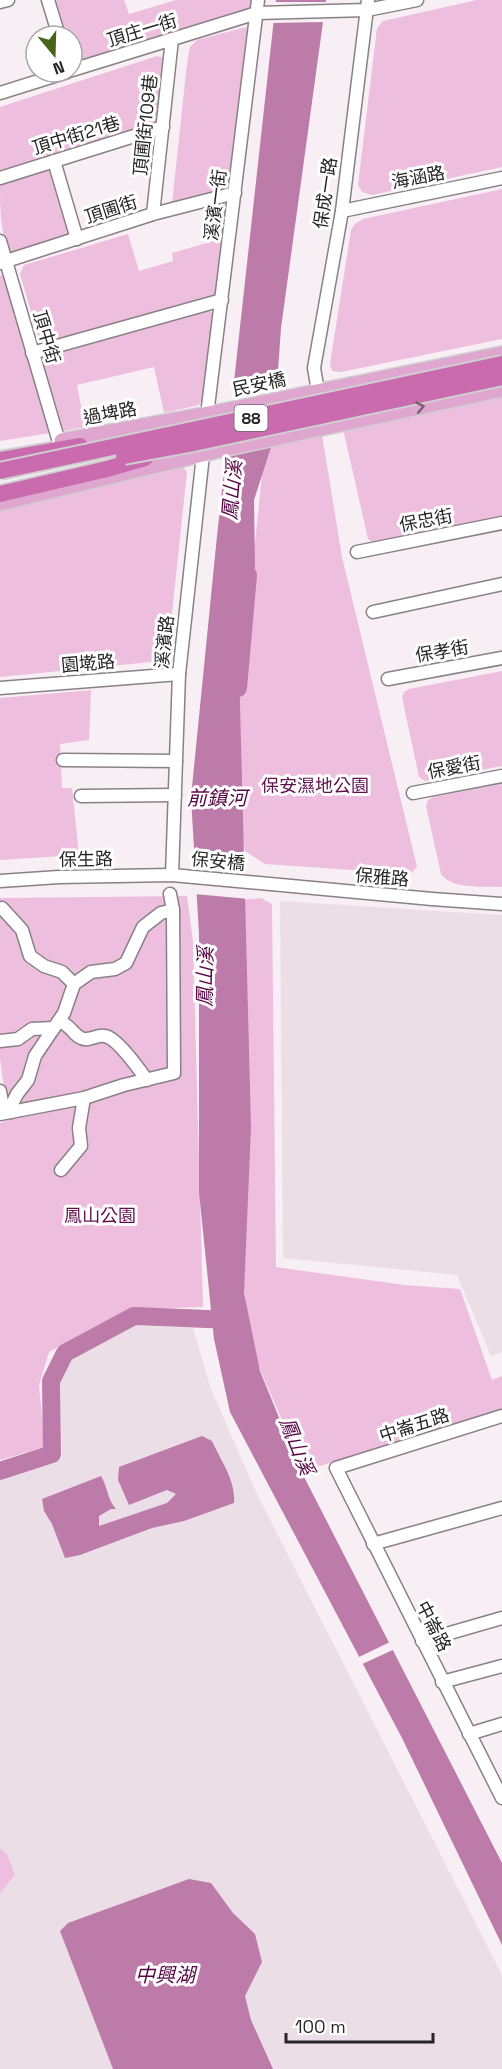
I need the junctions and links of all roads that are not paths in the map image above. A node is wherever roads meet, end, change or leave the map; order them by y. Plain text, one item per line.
1 (8, 0) edge
2 (48, 0) edge
3 (417, 0) edge
4 (0, 2) edge
5 (368, 5) edge
6 (257, 6) edge
7 (55, 24) edge
8 (172, 39) junction
9 (84, 66) edge
10 (29, 84) edge
11 (0, 93) edge
12 (163, 127) junction
13 (54, 161) junction
14 (0, 178) edge
15 (502, 178) edge
16 (235, 193) junction
17 (342, 211) junction
18 (153, 214) junction
19 (77, 238) junction
20 (0, 241) edge
21 (3, 262) edge
22 (222, 300) junction
23 (33, 352) junction
24 (502, 354) edge
25 (502, 364) edge
26 (502, 377) edge
27 (502, 389) edge
28 (318, 391) junction
29 (227, 411) joint
30 (207, 414) junction
31 (189, 438) junction
32 (58, 442) junction
33 (0, 452) edge
34 (204, 454) junction
35 (0, 460) edge
36 (0, 471) edge
37 (0, 482) edge
38 (0, 494) edge
39 (0, 503) edge
40 (502, 523) edge
41 (357, 552) dead end
42 (502, 584) edge
43 (373, 612) dead end
44 (502, 658) edge
45 (179, 674) junction
46 (388, 680) dead end
47 (0, 688) edge
48 (63, 760) dead end
49 (176, 761) junction
50 (502, 776) edge
51 (413, 793) dead end
52 (175, 795) junction
53 (81, 796) dead end
54 (172, 875) junction
55 (0, 881) edge
56 (260, 884) joint
57 (170, 894) dead end
58 (502, 904) edge
59 (2, 908) dead end
60 (173, 910) junction
61 (74, 984) junction
62 (57, 1025) junction
63 (0, 1041) edge
64 (147, 1080) junction
65 (0, 1091) edge
66 (84, 1098) junction
67 (5, 1113) edge
68 (61, 1170) dead end
69 (502, 1416) edge
70 (336, 1468) joint
71 (502, 1508) edge
72 (373, 1544) junction
73 (502, 1618) edge
74 (422, 1641) junction
75 (502, 1666) edge
76 (442, 1682) junction
77 (502, 1724) edge
78 (469, 1734) junction
79 (498, 1780) edge
80 (502, 1798) edge

1 - 4 street
2 - 7 street
3 - 5 street, 頂庄一街
5 - 6 street, 頂庄一街
5 - 17 street, 保成一路
6 - 8 street, 頂庄一街
6 - 16 street, 溪濱一街
8 - 9 street, 頂庄一街
8 - 12 street, 頂圃街109巷
10 - 11 street
12 - 13 street, 頂中街21巷
12 - 18 street, 頂圃街109巷
13 - 14 street, 頂中街21巷
13 - 19 street
15 - 17 street, 海涵路
16 - 18 street, 頂圃街
16 - 22 street, 溪濱一街
17 - 28 street, 保成一路
18 - 19 street, 頂圃街
19 - 21 street, 頂圃街
20 - 21 street, 頂中街
21 - 23 street, 頂中街
22 - 23 street
22 - 30 street, 溪濱一街
23 - 32 street, 頂中街
24 - 28 main road
25 - 31 highway, 88, bridge
26 - 31 highway, 88, bridge
34 -> 27 main road
28 - 29 main road, 民安橋
29 - 30 main road, 過埤路
30 - 32 main road, 過埤路
30 - 34 street, 溪濱路
31 - 35 highway, bridge
31 - 36 highway, 88, bridge
31 - 37 highway, 88, bridge
31 - 38 highway, bridge
32 - 33 main road, 過埤路
34 - 39 main road
34 - 45 street, 溪濱路
40 - 41 street, 保忠街
42 - 43 street
44 - 46 street, 保孝街
45 - 47 street, 園墘路
45 - 49 street, 溪濱路
48 - 49 street
49 - 52 street, 溪濱路
50 - 51 street, 保愛街
52 - 53 street
52 - 54 street, 溪濱路
54 - 55 street, 保生路
54 - 56 street, 保安橋
56 - 58 street, 保雅路
57 - 60 street
59 - 61 street
60 - 61 street
60 - 64 street
61 - 62 street
62 - 63 street
62 - 64 street
62 - 67 street
64 - 66 street
65 - 67 street
66 - 67 street
66 - 68 street
69 - 70 street, 中崙五路
70 - 72 street, 中崙路
71 - 72 street
72 - 74 street, 中崙路
73 - 74 street
74 - 76 street, 中崙路
75 - 76 street
76 - 78 street, 中崙路
77 - 78 street
78 - 79 street, 中崙路
79 - 80 street, 中崙路

